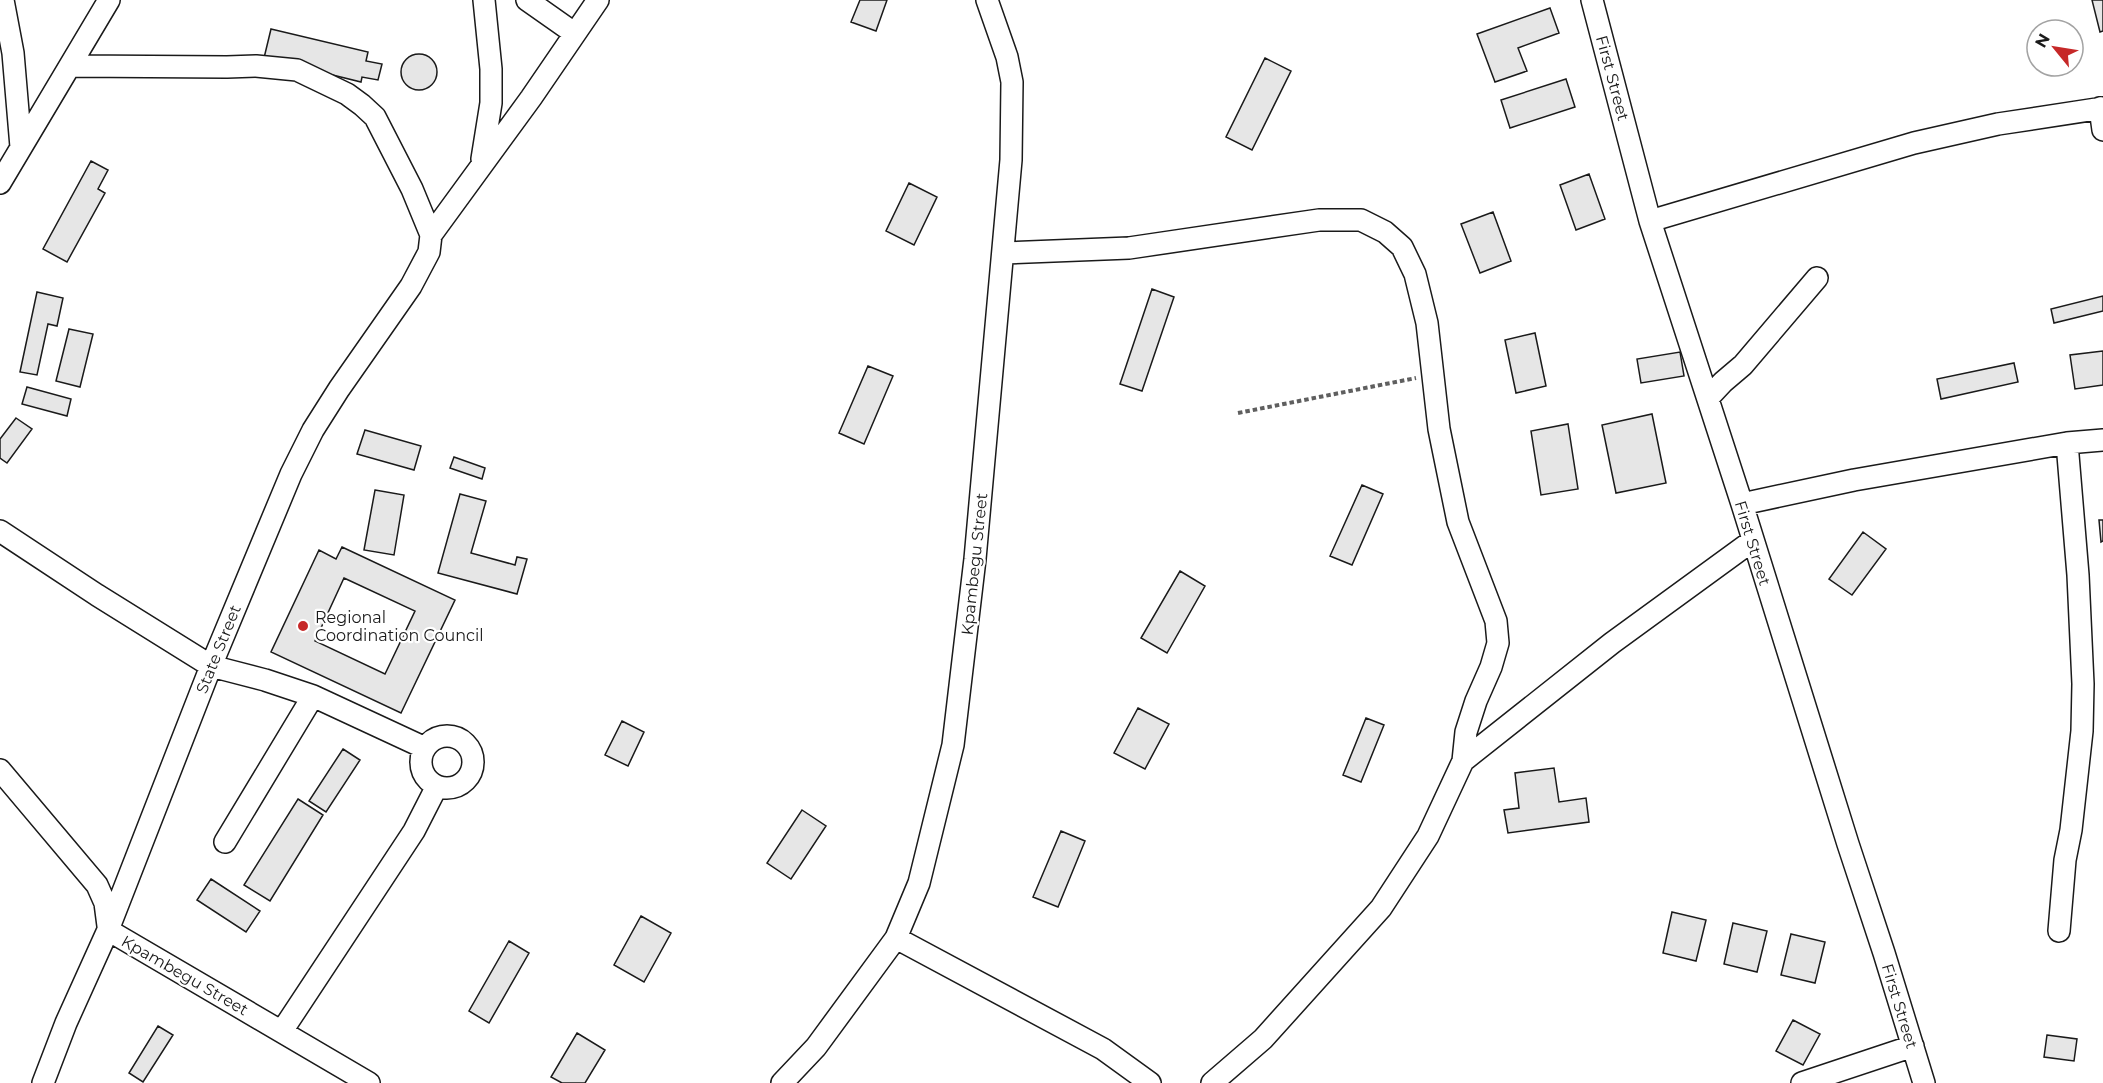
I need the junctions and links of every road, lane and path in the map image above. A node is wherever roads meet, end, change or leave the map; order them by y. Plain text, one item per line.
1 (3, 0) edge
2 (110, 0) edge
3 (484, 0) edge
4 (527, 0) edge
5 (598, 0) edge
6 (987, 0) edge
7 (1592, 0) edge
8 (574, 33) junction
9 (71, 66) junction
10 (2101, 108) edge
11 (2103, 130) edge
12 (21, 147) junction
13 (481, 166) junction
14 (0, 183) edge
15 (1650, 221) junction
16 (431, 235) junction
17 (1003, 253) junction
18 (1817, 278) dead end
19 (1433, 374) junction
20 (1708, 399) junction
21 (1238, 413) dead end
22 (2103, 440) edge
23 (2067, 443) junction
24 (1742, 504) junction
25 (0, 531) edge
26 (1752, 541) junction
27 (211, 666) junction
28 (313, 696) junction
29 (425, 748) junction
30 (1464, 760) junction
31 (0, 770) edge
32 (437, 786) junction
33 (225, 842) dead end
34 (108, 930) junction
35 (2059, 931) dead end
36 (896, 938) junction
37 (282, 1031) junction
38 (1912, 1046) junction
39 (43, 1083) edge
40 (369, 1083) edge
41 (782, 1083) edge
42 (1150, 1083) edge
43 (1212, 1083) edge
44 (1802, 1083) edge
45 (1924, 1083) edge

1 - 12 street
2 - 9 street
3 - 13 street
4 - 8 street
5 - 8 street
6 - 17 street, Kpambegu Street
7 - 15 street, First Street
8 - 13 street
9 - 12 street
9 - 16 street
10 - 11 street
10 - 15 street
12 - 14 street
13 - 16 street
15 - 20 street, First Street
16 - 27 street, State Street
17 - 19 street
17 - 36 street, Kpambegu Street
18 - 20 street
19 - 21 path
19 - 30 street
20 - 24 street, First Street
22 - 23 street
23 - 24 street
23 - 35 street
24 - 26 street, First Street
25 - 27 street
26 - 30 street
26 - 38 street, First Street
27 - 28 street
27 - 34 street, State Street
28 - 29 street
28 - 33 street
29 - 32 street
29 - 32 street
30 - 43 street
31 - 34 street, Kpambegu Street
32 - 37 street
34 - 37 street, Kpambegu Street
34 - 39 street, State Street
36 - 41 street, Kpambegu Street
36 - 42 street
37 - 40 street, Kpambegu Street
38 - 44 street
38 - 45 street, First Street

